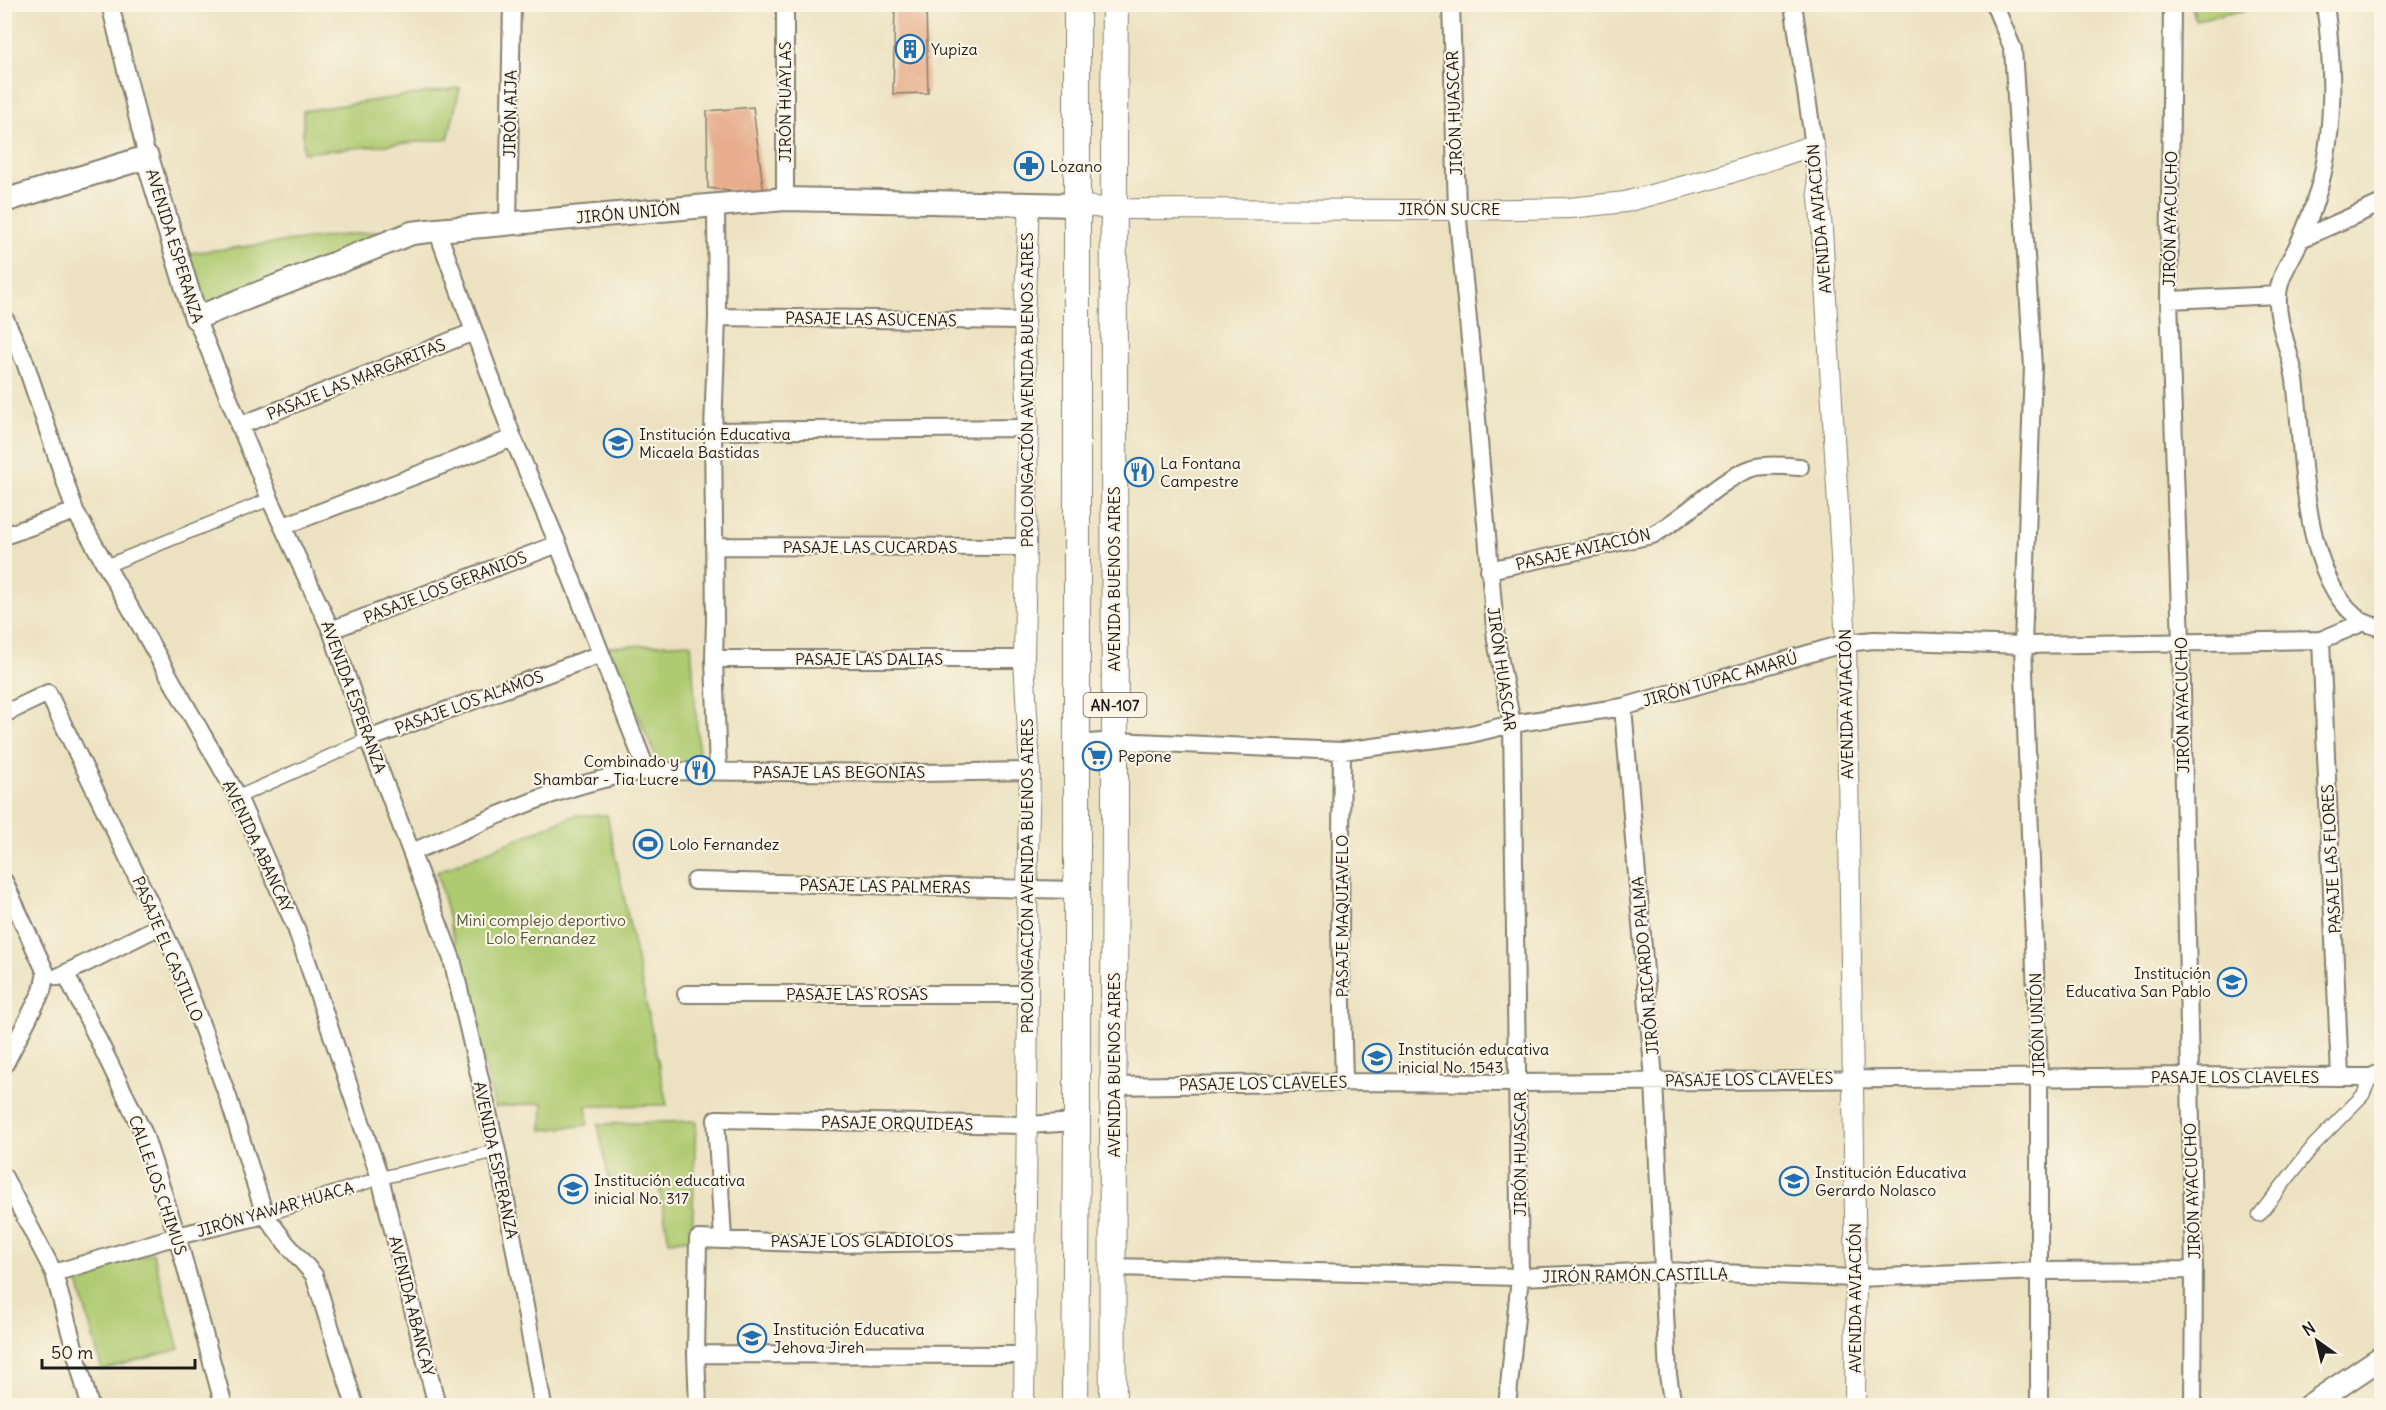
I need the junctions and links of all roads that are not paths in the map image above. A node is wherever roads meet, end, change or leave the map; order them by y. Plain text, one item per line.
1 (110, 4) edge
2 (512, 4) edge
3 (785, 4) edge
4 (1077, 4) edge
5 (1115, 4) edge
6 (1451, 4) edge
7 (1793, 4) edge
8 (1994, 4) edge
9 (2172, 4) edge
10 (2325, 4) edge
11 (1814, 145) junction
12 (147, 157) junction
13 (784, 199) junction
14 (4, 201) edge
15 (1029, 203) junction
16 (2382, 203) edge
17 (1076, 205) junction
18 (716, 206) junction
19 (1113, 209) junction
20 (1457, 210) junction
21 (508, 223) junction
22 (437, 230) junction
23 (2301, 239) junction
24 (2278, 295) junction
25 (2169, 300) junction
26 (4, 317) edge
27 (717, 317) junction
28 (196, 318) junction
29 (1024, 321) junction
30 (473, 332) junction
31 (239, 426) junction
32 (1028, 428) junction
33 (713, 431) junction
34 (513, 438) junction
35 (1800, 466) dead end
36 (270, 499) junction
37 (75, 511) junction
38 (284, 526) junction
39 (4, 536) edge
40 (558, 544) junction
41 (714, 546) junction
42 (1026, 547) junction
43 (106, 566) junction
44 (1489, 570) junction
45 (2364, 622) junction
46 (2382, 628) edge
47 (331, 630) junction
48 (2321, 640) junction
49 (2181, 641) junction
50 (1846, 643) junction
51 (2023, 645) junction
52 (602, 654) junction
53 (714, 659) junction
54 (1024, 659) junction
55 (1623, 707) junction
56 (4, 714) edge
57 (1512, 724) junction
58 (368, 739) junction
59 (1115, 741) junction
60 (1076, 744) junction
61 (1342, 751) junction
62 (647, 771) junction
63 (718, 771) junction
64 (1030, 771) junction
65 (238, 797) junction
66 (412, 852) junction
67 (4, 881) edge
68 (695, 882) dead end
69 (1027, 890) junction
70 (1076, 890) junction
71 (162, 925) junction
72 (66, 974) junction
73 (46, 981) junction
74 (686, 994) dead end
75 (1028, 994) junction
76 (4, 1066) edge
77 (2376, 1074) edge
78 (2188, 1076) junction
79 (2039, 1077) junction
80 (2340, 1077) junction
81 (1851, 1078) junction
82 (1654, 1080) junction
83 (1344, 1082) junction
84 (1519, 1083) junction
85 (1115, 1086) junction
86 (1077, 1122) junction
87 (1027, 1125) junction
88 (497, 1151) junction
89 (4, 1177) edge
90 (380, 1178) junction
91 (265, 1215) junction
92 (2259, 1215) dead end
93 (177, 1236) junction
94 (723, 1239) junction
95 (1026, 1241) junction
96 (1111, 1267) junction
97 (2194, 1270) junction
98 (1663, 1271) junction
99 (2039, 1271) junction
100 (54, 1273) junction
101 (1520, 1277) junction
102 (1856, 1278) junction
103 (696, 1354) junction
104 (1024, 1354) junction
105 (2382, 1357) edge
106 (90, 1406) edge
107 (224, 1406) edge
108 (355, 1406) edge
109 (437, 1406) edge
110 (543, 1406) edge
111 (698, 1406) edge
112 (1024, 1406) edge
113 (1075, 1406) edge
114 (1113, 1406) edge
115 (1507, 1406) edge
116 (1673, 1406) edge
117 (1856, 1406) edge
118 (2039, 1406) edge
119 (2193, 1406) edge
120 (2309, 1406) edge

1 - 12 street, AVENIDA ESPERANZA
2 - 21 street, JIRÓN AIJA
3 - 13 street, JIRÓN HUAYLAS
4 - 17 main road, AN-107
5 - 19 main road, AVENIDA BUENOS AIRES / AN-107
6 - 20 street, JIRÓN HUASCAR
7 - 11 street, AVENIDA AVIACIÓN
8 - 51 street, JIRÓN UNIÓN
9 - 25 street, JIRÓN AYACUCHO
10 - 23 street
11 - 20 street, JIRÓN SUCRE
11 - 50 street, AVENIDA AVIACIÓN
12 - 14 main road
12 - 28 main road, AVENIDA ESPERANZA
13 - 15 main road, JIRÓN UNIÓN
13 - 18 main road, JIRÓN UNIÓN
15 - 17 main road, JIRÓN UNIÓN
15 - 29 street, PROLONGACIÓN AVENIDA BUENOS AIRES
16 - 23 street
17 - 19 street, JIRÓN SUCRE
17 - 60 main road, AN-107
18 - 21 main road, JIRÓN UNIÓN
18 - 27 street
19 - 20 street, JIRÓN SUCRE
19 - 59 main road, AVENIDA BUENOS AIRES / AN-107
20 - 44 street, JIRÓN HUASCAR
21 - 22 main road, JIRÓN UNIÓN
22 - 28 main road, JIRÓN UNIÓN
22 - 30 street
23 - 24 street
24 - 25 street
24 - 45 street
25 - 49 street, JIRÓN AYACUCHO
26 - 37 street, AVENIDA ABANCAY
27 - 29 street, PASAJE LAS ASUCENAS
27 - 33 street
28 - 31 street, AVENIDA ESPERANZA
29 - 32 street, PROLONGACIÓN AVENIDA BUENOS AIRES
30 - 31 street, PASAJE LAS MARGARITAS
30 - 34 street
31 - 36 street, AVENIDA ESPERANZA
32 - 33 street
32 - 42 street, PROLONGACIÓN AVENIDA BUENOS AIRES
33 - 41 street
34 - 38 street
34 - 40 street
35 - 44 street, PASAJE AVIACIÓN
36 - 38 street, AVENIDA ESPERANZA
36 - 43 street
37 - 39 street
37 - 43 street, AVENIDA ABANCAY
38 - 47 street, AVENIDA ESPERANZA
40 - 47 street, PASAJE LOS GERANIOS
40 - 52 street
41 - 42 street, PASAJE LAS CUCARDAS
41 - 53 street
42 - 54 street, PROLONGACIÓN AVENIDA BUENOS AIRES
43 - 65 street, AVENIDA ABANCAY
44 - 57 street, JIRÓN HUASCAR
45 - 46 street
45 - 48 street, JIRÓN TUPAC AMARÚ
47 - 58 street, AVENIDA ESPERANZA
48 - 49 street, JIRÓN TUPAC AMARÚ
48 - 80 street, PASAJE LAS FLORES
49 - 51 street, JIRÓN TUPAC AMARÚ
49 - 78 street, JIRÓN AYACUCHO
50 - 51 street, JIRÓN TUPAC AMARÚ
50 - 55 street, JIRÓN TUPAC AMARÚ
50 - 81 street, AVENIDA AVIACIÓN
51 - 79 street, JIRÓN UNIÓN
52 - 58 street, PASAJE LOS ALAMOS
52 - 62 street
53 - 54 street, PASAJE LAS DALIAS
53 - 63 street
54 - 64 street, PROLONGACIÓN AVENIDA BUENOS AIRES
55 - 57 street, JIRÓN TUPAC AMARÚ
55 - 82 street, JIRÓN RICARDO PALMA
56 - 71 street, PASAJE EL CASTILLO
57 - 61 street, JIRÓN TUPAC AMARÚ
57 - 84 street, JIRÓN HUASCAR
58 - 65 street, PASAJE LOS ALAMOS
58 - 66 street, AVENIDA ESPERANZA
59 - 60 street, JIRÓN TUPAC AMARÚ
59 - 61 street, JIRÓN TUPAC AMARÚ
59 - 85 main road, AVENIDA BUENOS AIRES / AN-107
60 - 70 main road, AN-107
61 - 83 street, PASAJE MAQUIAVELO
62 - 63 street, PASAJE LAS BEGONIAS
62 - 66 street, PASAJE LAS BEGONIAS
63 - 64 street, PASAJE LAS BEGONIAS
64 - 69 street, PROLONGACIÓN AVENIDA BUENOS AIRES
65 - 90 street, AVENIDA ABANCAY
66 - 88 street, AVENIDA ESPERANZA
67 - 73 street
68 - 69 street, PASAJE LAS PALMERAS
69 - 70 street, PASAJE LAS PALMERAS
69 - 75 street, PROLONGACIÓN AVENIDA BUENOS AIRES
70 - 86 main road, AN-107
71 - 72 street
71 - 91 street, PASAJE EL CASTILLO
72 - 73 street
72 - 93 street, CALLE LOS CHIMUS
73 - 76 street
74 - 75 street, PASAJE LAS ROSAS
75 - 87 street, PROLONGACIÓN AVENIDA BUENOS AIRES
77 - 80 street, PASAJE LOS CLAVELES
77 - 92 street
78 - 79 street, PASAJE LOS CLAVELES
78 - 80 street, PASAJE LOS CLAVELES
78 - 97 street, JIRÓN AYACUCHO
79 - 81 street, PASAJE LOS CLAVELES
79 - 99 street, JIRÓN UNIÓN
81 - 82 street, PASAJE LOS CLAVELES
81 - 102 street, AVENIDA AVIACIÓN
82 - 84 street, PASAJE LOS CLAVELES
82 - 98 street, JIRÓN RICARDO PALMA
83 - 84 street, PASAJE LOS CLAVELES
83 - 85 street, PASAJE LOS CLAVELES
84 - 101 street, JIRÓN HUASCAR
85 - 96 main road, AVENIDA BUENOS AIRES / AN-107
86 - 87 street, PASAJE ORQUIDEAS
86 - 113 main road, AN-107
87 - 94 street, PASAJE ORQUIDEAS
87 - 95 street, PROLONGACIÓN AVENIDA BUENOS AIRES
88 - 90 street, JIRÓN YAWAR HUACA
88 - 110 street, AVENIDA ESPERANZA
89 - 100 street
90 - 91 street, JIRÓN YAWAR HUACA
90 - 109 street, AVENIDA ABANCAY
91 - 93 street, JIRÓN YAWAR HUACA
91 - 108 street, PASAJE EL CASTILLO
93 - 100 street, JIRÓN YAWAR HUACA
93 - 107 street, CALLE LOS CHIMUS
94 - 95 street, PASAJE LOS GLADIOLOS
94 - 103 street, PASAJE LOS GLADIOLOS
95 - 104 street, PROLONGACIÓN AVENIDA BUENOS AIRES
96 - 101 street, JIRÓN RAMÓN CASTILLA
96 - 114 main road, AVENIDA BUENOS AIRES / AN-107
97 - 99 street, JIRÓN RAMÓN CASTILLA
97 - 119 street, JIRÓN AYACUCHO
98 - 101 street, JIRÓN RAMÓN CASTILLA
98 - 102 street, JIRÓN RAMÓN CASTILLA
98 - 116 street, JIRÓN RICARDO PALMA
99 - 102 street, JIRÓN RAMÓN CASTILLA
99 - 118 street, JIRÓN UNIÓN
100 - 106 street
101 - 115 street, JIRÓN HUASCAR
102 - 117 street, AVENIDA AVIACIÓN
103 - 104 street
103 - 111 street
104 - 112 street, PROLONGACIÓN AVENIDA BUENOS AIRES
105 - 120 main road

